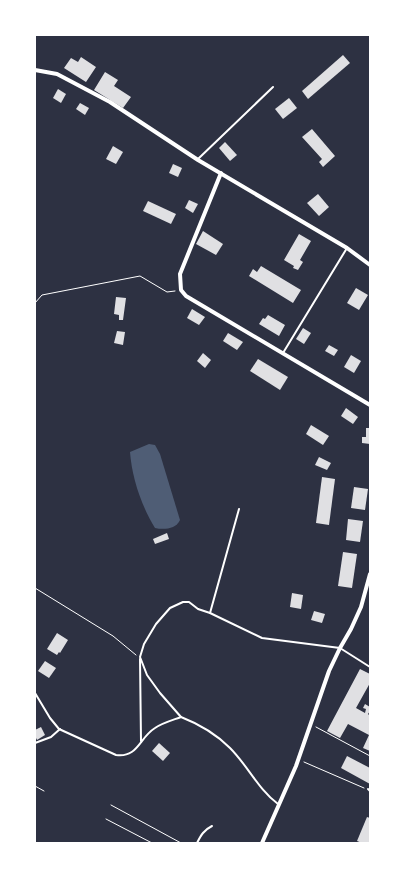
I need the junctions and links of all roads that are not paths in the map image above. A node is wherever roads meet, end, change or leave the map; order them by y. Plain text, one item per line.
1 (35, 70) edge
2 (274, 87) dead end
3 (198, 160) junction
4 (221, 173) junction
5 (347, 248) junction
6 (370, 265) edge
7 (282, 354) junction
8 (370, 405) edge
9 (239, 509) dead end
10 (370, 574) edge
11 (210, 613) junction
12 (340, 648) junction
13 (140, 657) junction
14 (370, 667) edge
15 (35, 693) edge
16 (181, 717) junction
17 (60, 729) junction
18 (141, 742) junction
19 (35, 743) edge
20 (278, 804) junction
21 (212, 826) dead end
22 (197, 843) edge
23 (262, 843) edge

1 - 3 street
2 - 3 lane
3 - 4 street
4 - 5 street
4 - 7 street
5 - 6 street
5 - 7 lane
7 - 8 street
9 - 11 lane
10 - 12 street
11 - 12 lane
11 - 13 lane
12 - 14 lane
12 - 20 street
13 - 16 lane
13 - 18 lane
15 - 17 lane
16 - 18 lane
16 - 20 lane
17 - 18 lane
17 - 19 lane
20 - 23 street
21 - 22 lane

